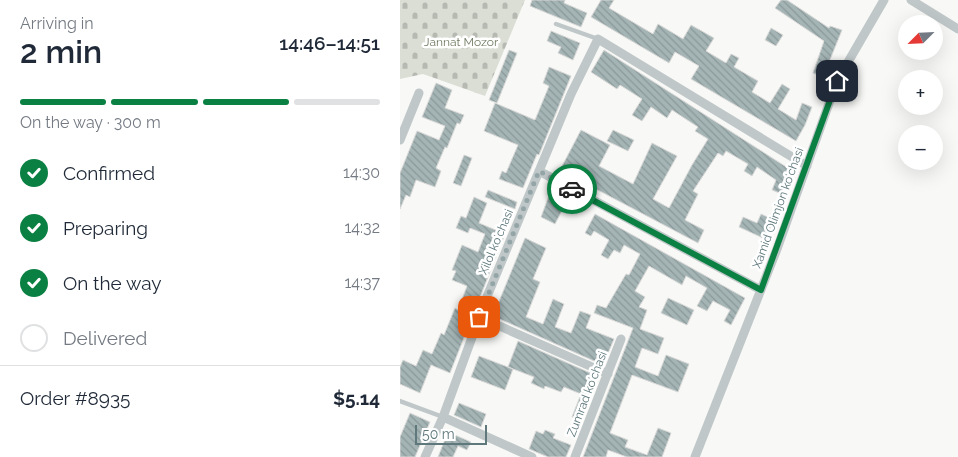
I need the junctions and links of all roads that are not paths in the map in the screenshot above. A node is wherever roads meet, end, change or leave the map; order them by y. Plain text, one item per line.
1 (884, 0) edge
2 (911, 0) edge
3 (556, 24) dead end
4 (958, 29) edge
5 (598, 39) junction
6 (419, 93) dead end
7 (400, 140) edge
8 (807, 166) junction
9 (539, 171) junction
10 (761, 290) junction
11 (479, 317) junction
12 (621, 339) dead end
13 (608, 374) junction
14 (400, 401) edge
15 (443, 417) junction
16 (425, 457) edge
17 (532, 457) edge
18 (575, 457) edge
19 (695, 457) edge

1 - 8 street, Xamid Olimjon koʻchasi
2 - 4 street
3 - 5 lane
5 - 8 street
5 - 9 street, Xilol koʻchasi
6 - 7 street
8 - 10 street, Xamid Olimjon koʻchasi
9 - 10 street
9 - 11 street, Xilol koʻchasi
10 - 19 street, Xamid Olimjon koʻchasi
11 - 13 street
11 - 15 street, Xilol koʻchasi
12 - 13 street, Zumrad koʻchasi
13 - 18 street, Zumrad koʻchasi
14 - 15 lane
15 - 16 street, Xilol koʻchasi
15 - 17 street

